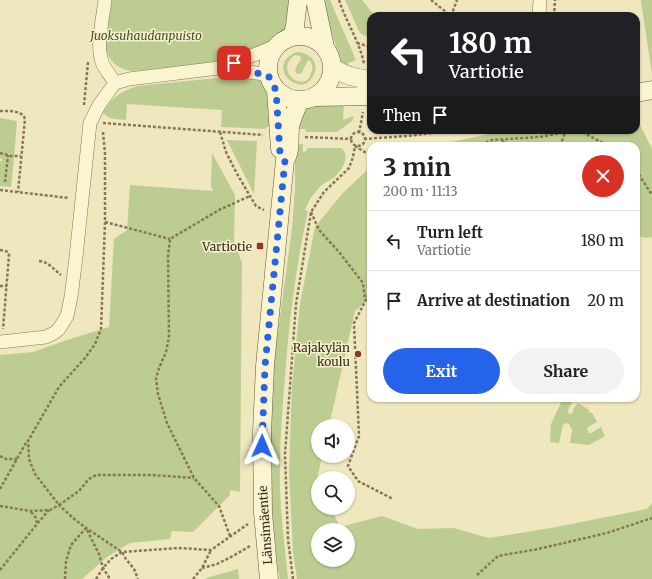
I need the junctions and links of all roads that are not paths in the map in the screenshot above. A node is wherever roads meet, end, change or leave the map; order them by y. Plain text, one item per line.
1 (105, 0) edge
2 (298, 0) edge
3 (315, 0) edge
4 (540, 0) edge
5 (539, 12) edge
6 (292, 37) junction
7 (276, 46) junction
8 (325, 47) junction
9 (228, 67) junction
10 (333, 68) junction
11 (367, 74) edge
12 (272, 82) junction
13 (115, 83) junction
14 (652, 90) edge
15 (640, 92) edge
16 (308, 99) junction
17 (367, 103) edge
18 (285, 160) junction
19 (1, 336) edge
20 (269, 579) edge

1 - 13 street
2 - 6 main road
3 - 8 main road
4 - 5 street
6 - 7 main road
6 - 8 main road
7 - 9 street
7 - 12 main road
8 - 10 main road
9 - 12 street
9 - 13 street
10 - 11 main road
10 - 16 main road
12 - 16 main road
12 - 18 main road, Länsimäentie
13 - 19 street
14 - 15 main road
16 - 17 main road
16 - 18 main road, Länsimäentie
18 - 20 main road, Länsimäentie

